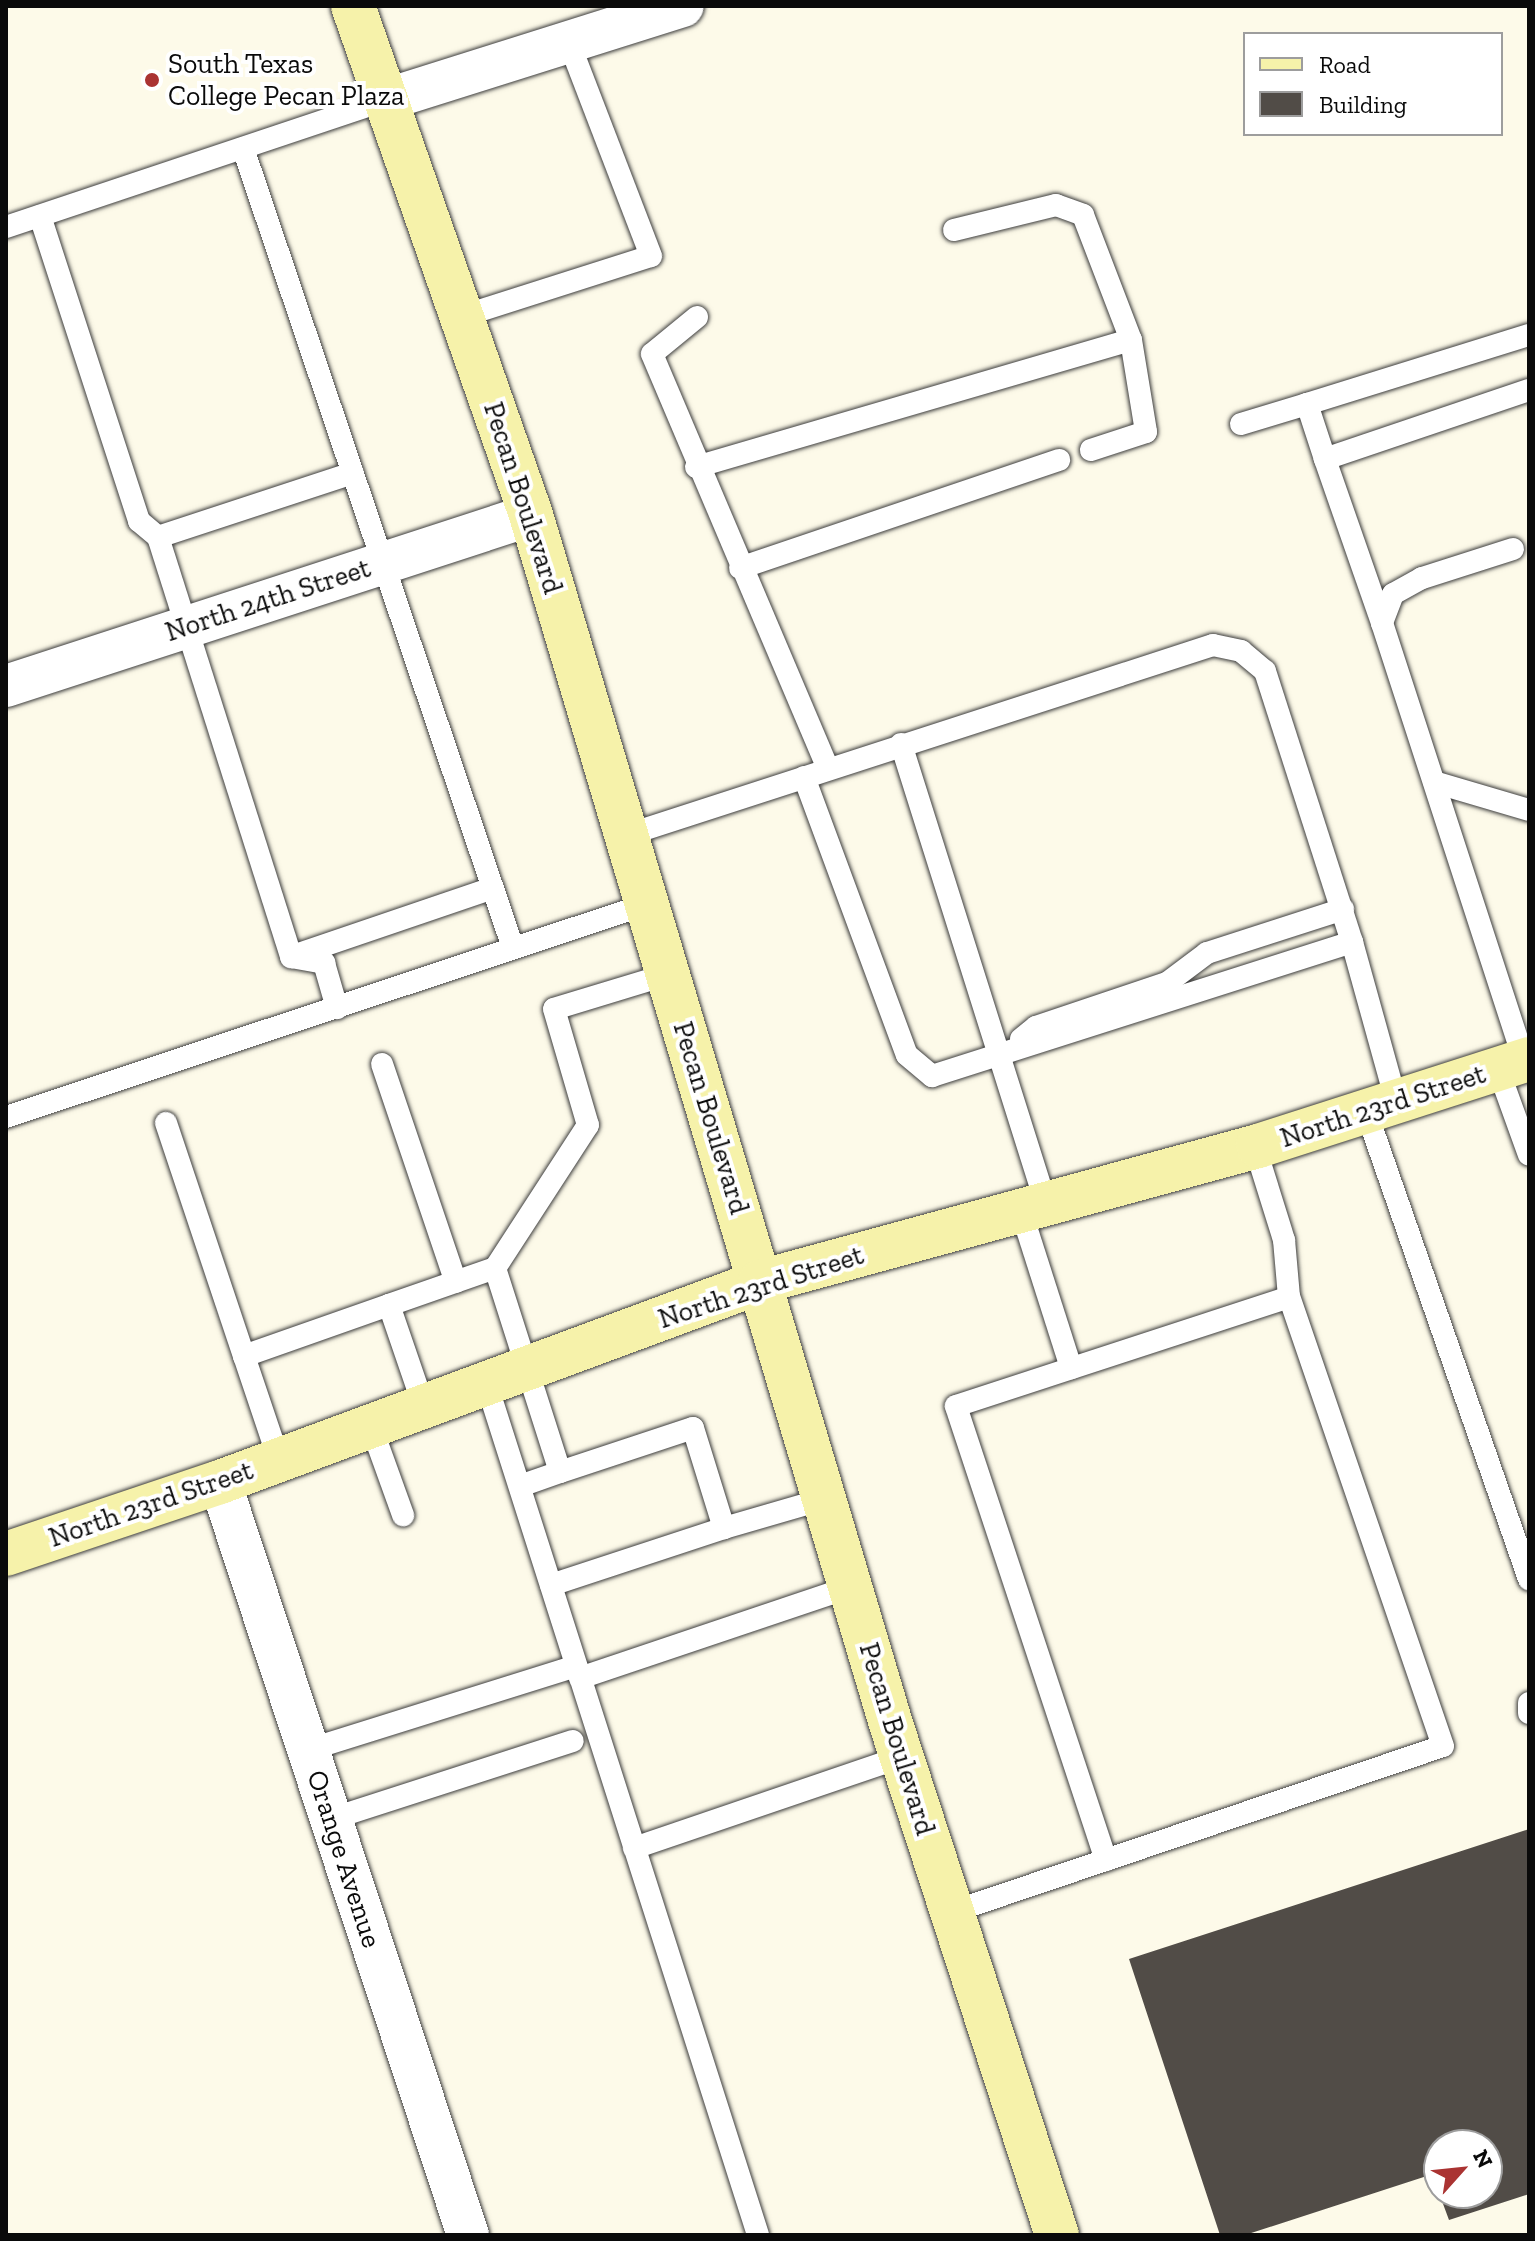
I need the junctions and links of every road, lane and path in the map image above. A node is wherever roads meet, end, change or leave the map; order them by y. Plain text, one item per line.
1 (353, 6) edge
2 (683, 6) edge
3 (569, 42) junction
4 (388, 99) junction
5 (243, 148) junction
6 (40, 216) junction
7 (6, 227) edge
8 (954, 230) dead end
9 (463, 316) junction
10 (697, 317) dead end
11 (1529, 335) edge
12 (1131, 340) junction
13 (1529, 390) edge
14 (1307, 404) junction
15 (1241, 424) dead end
16 (1091, 450) dead end
17 (1325, 459) junction
18 (1059, 460) dead end
19 (696, 467) junction
20 (353, 473) junction
21 (531, 515) junction
22 (158, 537) junction
23 (1513, 549) dead end
24 (384, 563) junction
25 (740, 568) junction
26 (1382, 623) junction
27 (187, 627) junction
28 (6, 686) edge
29 (901, 744) junction
30 (828, 768) junction
31 (804, 777) junction
32 (1434, 782) junction
33 (1529, 810) edge
34 (627, 835) junction
35 (493, 888) junction
36 (647, 904) junction
37 (1343, 909) junction
38 (1352, 942) junction
39 (513, 948) junction
40 (291, 957) junction
41 (669, 974) junction
42 (337, 1008) junction
43 (1001, 1054) junction
44 (1517, 1063) edge
45 (382, 1064) dead end
46 (1381, 1106) junction
47 (6, 1117) edge
48 (166, 1123) dead end
49 (1255, 1147) junction
50 (1529, 1155) edge
51 (1033, 1207) junction
52 (495, 1268) junction
53 (456, 1282) junction
54 (760, 1282) junction
55 (1289, 1297) junction
56 (389, 1305) junction
57 (244, 1356) junction
58 (527, 1366) junction
59 (1071, 1368) junction
60 (486, 1382) junction
61 (424, 1407) junction
62 (371, 1426) junction
63 (279, 1460) junction
64 (560, 1472) junction
65 (220, 1482) junction
66 (520, 1486) junction
67 (824, 1499) junction
68 (403, 1515) dead end
69 (724, 1528) junction
70 (6, 1554) edge
71 (1529, 1579) edge
72 (551, 1585) junction
73 (851, 1587) junction
74 (578, 1672) junction
75 (1529, 1703) edge
76 (1529, 1713) edge
77 (573, 1741) dead end
78 (308, 1750) junction
79 (902, 1757) junction
80 (331, 1819) junction
81 (634, 1848) junction
82 (1106, 1860) junction
83 (952, 1912) junction
84 (468, 2235) edge
85 (758, 2235) edge
86 (1057, 2235) edge

1 - 4 main road, Pecan Boulevard
2 - 3 street
3 - 4 street
3 - 9 lane
4 - 5 lane
4 - 9 main road, Pecan Boulevard
5 - 6 lane
5 - 20 lane
6 - 7 lane
6 - 22 lane
8 - 12 lane
9 - 21 main road, Pecan Boulevard
10 - 19 lane
11 - 14 lane
12 - 16 lane
12 - 19 lane
13 - 17 lane
14 - 15 lane
14 - 17 lane
17 - 26 lane
18 - 25 lane
19 - 25 lane
20 - 22 lane
20 - 24 lane
21 - 24 street, North 24th Street
21 - 34 main road, Pecan Boulevard
22 - 27 lane
23 - 26 lane
24 - 27 street, North 24th Street
24 - 35 lane
25 - 30 lane
26 - 32 lane
27 - 28 street, North 24th Street
27 - 40 lane
29 - 30 lane
29 - 37 lane
29 - 43 lane
30 - 31 lane
31 - 34 lane
31 - 43 lane
32 - 33 lane
32 - 44 lane
34 - 36 main road, Pecan Boulevard
35 - 39 lane
35 - 40 lane
36 - 39 lane
36 - 41 main road, Pecan Boulevard
37 - 38 lane
37 - 43 lane
38 - 43 lane
38 - 46 lane
39 - 42 lane
40 - 42 lane
41 - 52 lane
41 - 54 main road, Pecan Boulevard
42 - 47 lane
43 - 51 lane
44 - 46 main road, North 23rd Street
44 - 50 lane
45 - 53 lane
46 - 49 main road, North 23rd Street
46 - 71 lane
48 - 57 lane
49 - 51 main road, North 23rd Street
49 - 55 lane
51 - 54 main road, North 23rd Street
51 - 59 lane
52 - 53 lane
52 - 58 lane
53 - 56 lane
54 - 58 main road, North 23rd Street
54 - 67 main road, Pecan Boulevard
55 - 59 lane
55 - 82 lane
56 - 57 lane
56 - 61 lane
57 - 63 lane
58 - 60 main road, North 23rd Street
58 - 64 lane
59 - 82 lane
60 - 61 main road, North 23rd Street
60 - 66 lane
61 - 62 main road, North 23rd Street
62 - 63 main road, North 23rd Street
62 - 68 lane
63 - 65 main road, North 23rd Street
64 - 66 lane
64 - 69 lane
65 - 70 main road, North 23rd Street
65 - 78 street, Orange Avenue
66 - 72 lane
67 - 69 lane
67 - 73 main road, Pecan Boulevard
69 - 72 lane
72 - 74 lane
73 - 74 lane
73 - 79 main road, Pecan Boulevard
74 - 78 lane
74 - 81 lane
75 - 76 lane
77 - 80 lane
78 - 80 street, Orange Avenue
79 - 81 lane
79 - 83 main road, Pecan Boulevard
80 - 84 street, Orange Avenue
81 - 85 lane
82 - 83 lane
83 - 86 main road, Pecan Boulevard

